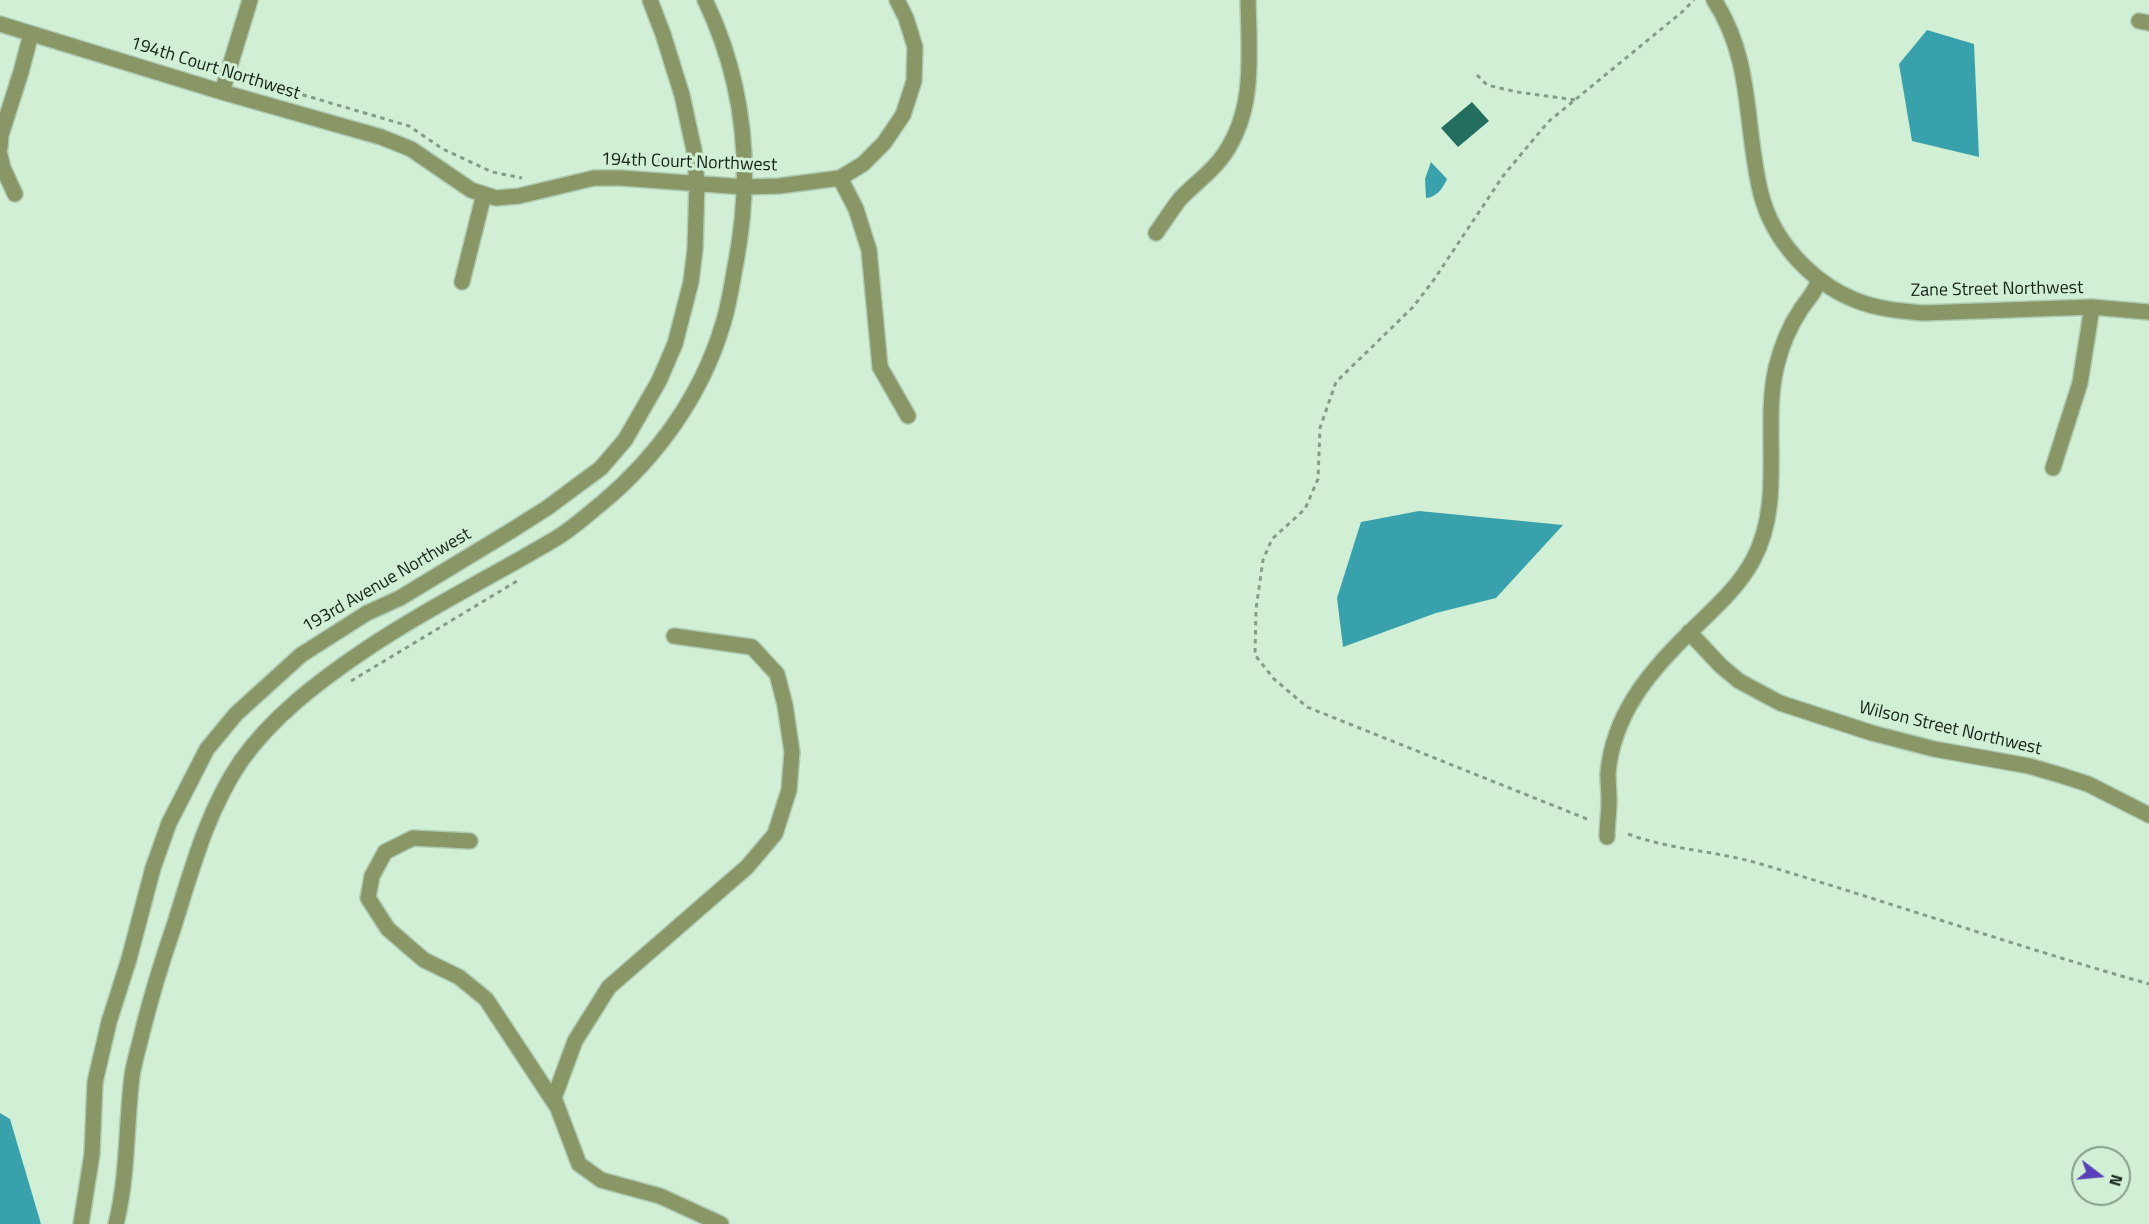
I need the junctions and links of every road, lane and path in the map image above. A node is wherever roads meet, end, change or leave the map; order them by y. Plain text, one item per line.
1 (250, 0) edge
2 (650, 0) edge
3 (705, 0) edge
4 (897, 0) edge
5 (1248, 0) edge
6 (1694, 0) edge
7 (1714, 0) edge
8 (0, 24) edge
9 (31, 34) junction
10 (228, 73) junction
11 (1477, 75) dead end
12 (222, 92) junction
13 (1576, 99) junction
14 (0, 148) edge
15 (0, 155) edge
16 (686, 156) dead end
17 (620, 160) dead end
18 (840, 178) junction
19 (527, 179) dead end
20 (697, 184) junction
21 (744, 187) junction
22 (15, 194) dead end
23 (484, 194) junction
24 (1156, 233) dead end
25 (1819, 279) junction
26 (462, 282) dead end
27 (2092, 307) junction
28 (2149, 312) edge
29 (908, 416) dead end
30 (2053, 468) dead end
31 (519, 580) dead end
32 (1689, 632) junction
33 (674, 636) dead end
34 (342, 686) dead end
35 (2149, 815) edge
36 (1587, 819) dead end
37 (1628, 834) dead end
38 (1607, 837) dead end
39 (470, 841) dead end
40 (2149, 984) edge
41 (558, 1107) junction
42 (81, 1224) edge
43 (116, 1224) edge
44 (721, 1224) edge

1 - 10 street
2 - 20 street, 193rd Avenue Northwest
3 - 21 street
4 - 18 street, 194th Court Northwest
5 - 24 street
6 - 13 path
7 - 25 street, Zane Street Northwest
8 - 9 street, 194th Court Northwest
9 - 12 street, 194th Court Northwest
9 - 14 street
10 - 12 street
10 - 19 path
11 - 13 path
12 - 23 street, 194th Court Northwest
13 - 36 path
15 - 22 street
16 - 17 path
18 - 21 street, 194th Court Northwest
18 - 29 street
20 - 21 street, 194th Court Northwest
20 - 23 street, 194th Court Northwest
20 - 42 street, 193rd Avenue Northwest
21 - 43 street
23 - 26 street
25 - 27 street, Zane Street Northwest
25 - 32 street
27 - 28 street, Zane Street Northwest
27 - 30 street
31 - 34 path
32 - 35 street, Wilson Street Northwest
32 - 38 street
33 - 41 street
37 - 40 path
39 - 41 street
41 - 44 street

